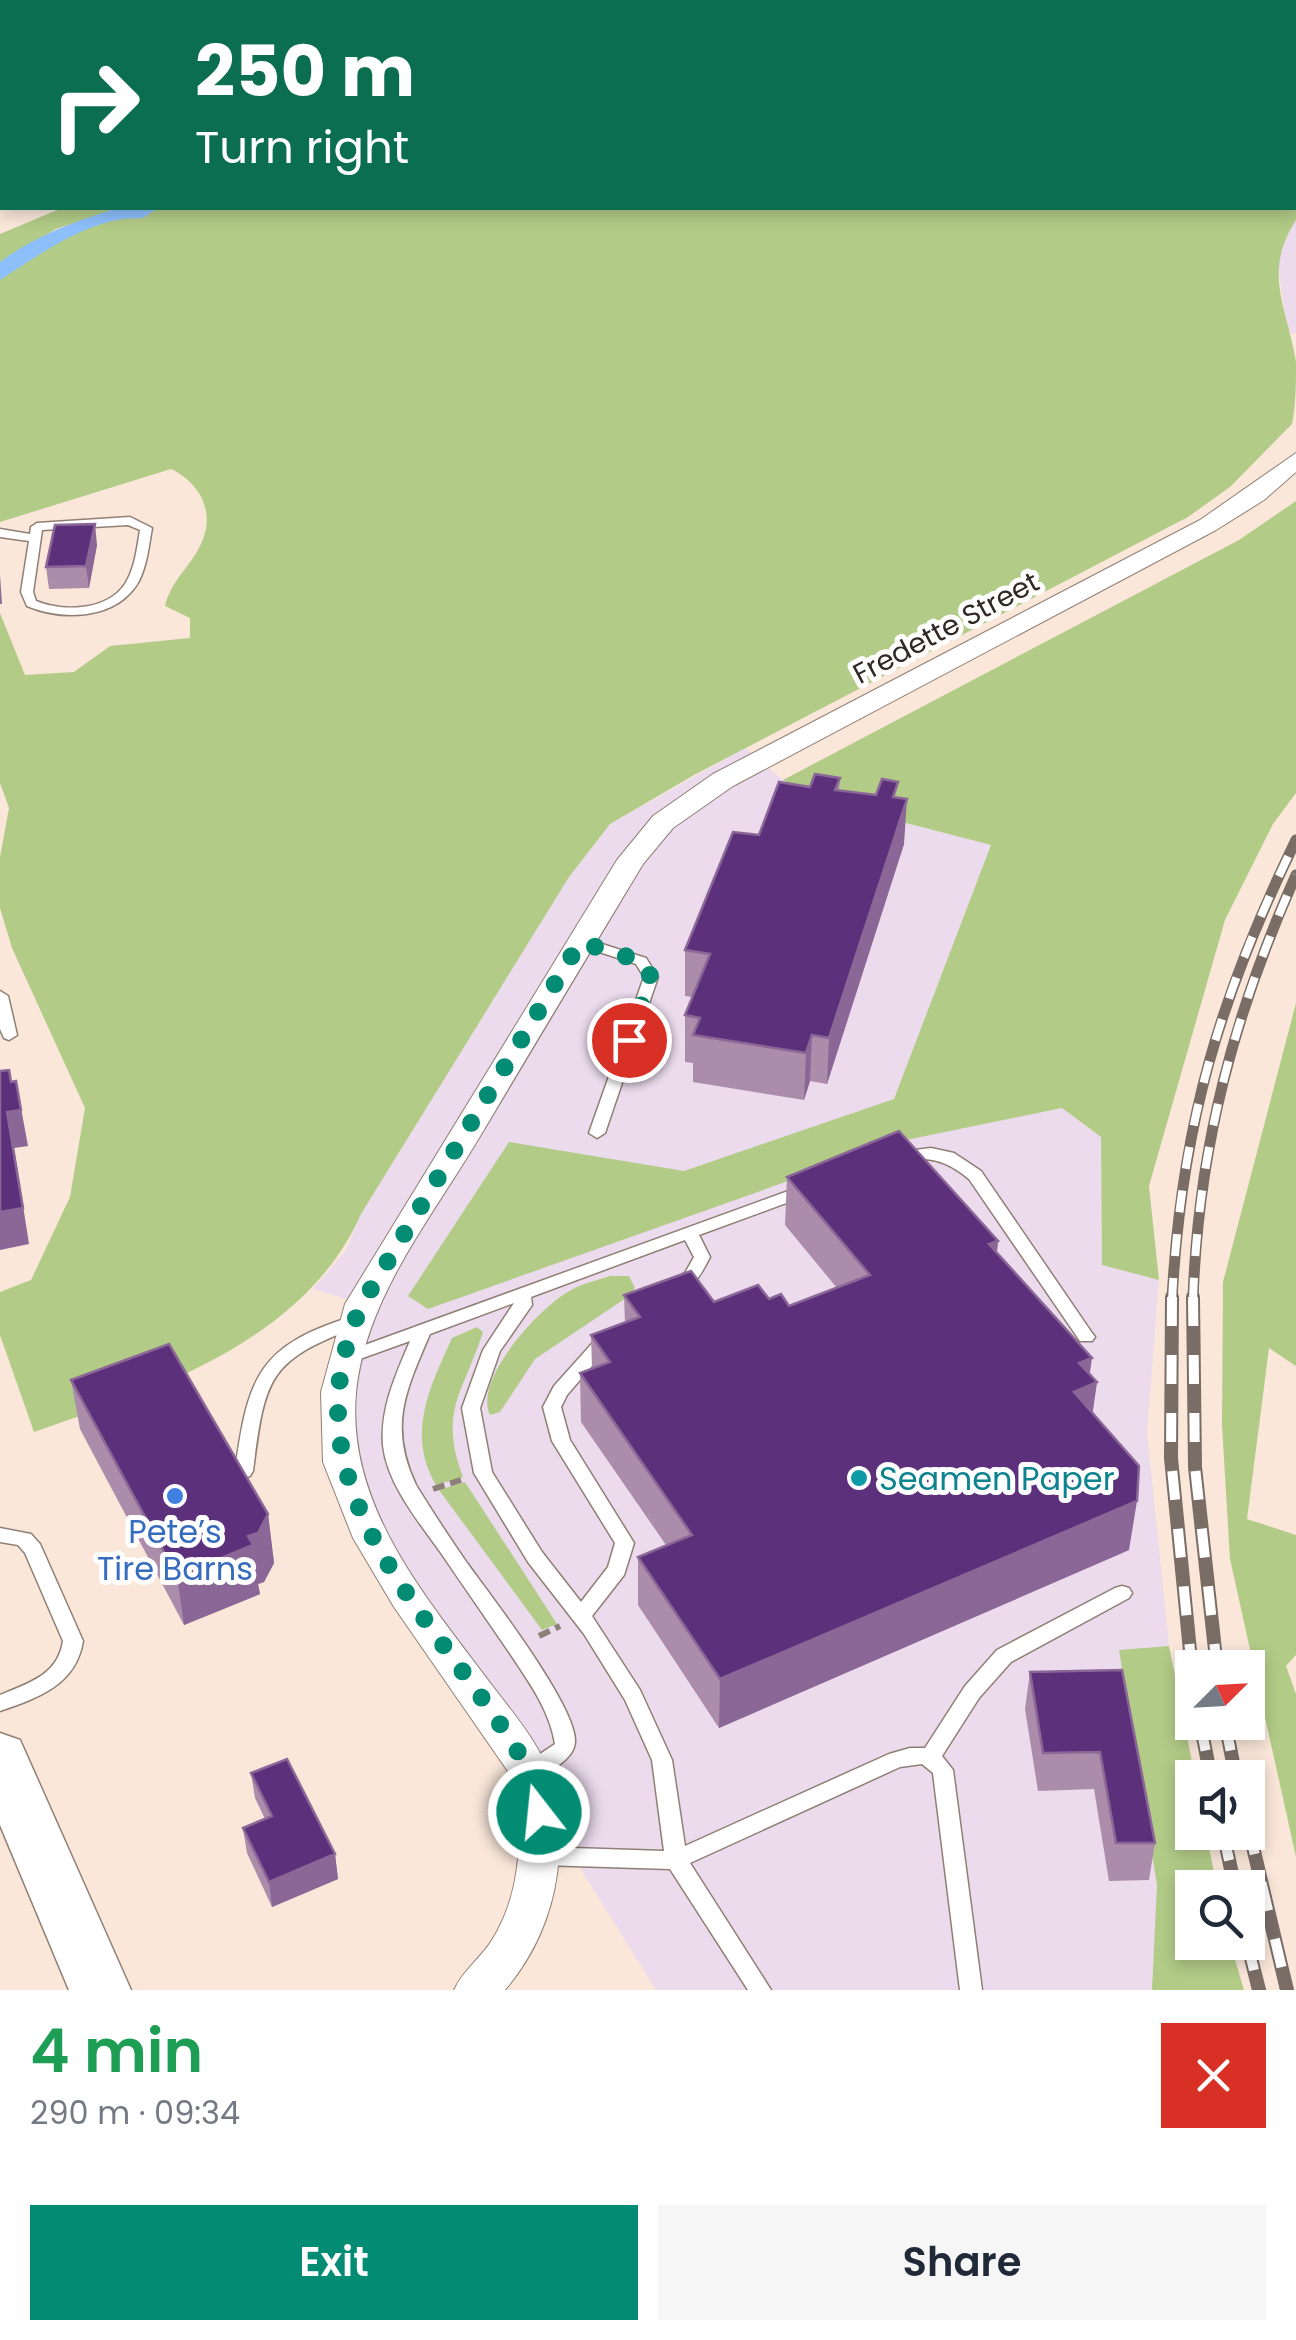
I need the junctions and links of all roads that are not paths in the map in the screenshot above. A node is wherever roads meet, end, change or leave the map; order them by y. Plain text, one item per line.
1 (1296, 460) edge
2 (0, 533) edge
3 (34, 538) junction
4 (580, 942) junction
5 (0, 996) edge
6 (9, 1034) dead end
7 (597, 1133) dead end
8 (873, 1166) edge
9 (818, 1186) edge
10 (689, 1232) junction
11 (522, 1292) junction
12 (656, 1299) edge
13 (354, 1322) junction
14 (622, 1326) edge
15 (424, 1328) junction
16 (1086, 1338) dead end
17 (346, 1358) junction
18 (244, 1471) edge
19 (0, 1535) edge
20 (1122, 1593) dead end
21 (582, 1617) junction
22 (0, 1703) edge
23 (0, 1756) edge
24 (931, 1756) junction
25 (529, 1772) junction
26 (538, 1856) junction
27 (676, 1860) junction
28 (100, 1990) edge
29 (476, 1990) edge
30 (760, 1990) edge
31 (972, 1990) edge

1 - 4 street, Fredette Street
2 - 3 lane
3 - 3 lane
4 - 7 lane
4 - 13 street, Fredette Street
5 - 6 lane
8 - 16 lane
9 - 10 lane
10 - 11 lane
10 - 12 lane
11 - 15 lane
11 - 21 lane
13 - 17 street, Fredette Street
13 - 18 lane
14 - 21 lane
15 - 17 lane
15 - 25 lane
17 - 25 street, Fredette Street
19 - 22 lane
20 - 24 lane
21 - 27 lane
23 - 28 main road
24 - 27 lane
24 - 31 lane
25 - 26 street
26 - 27 lane
26 - 29 street
27 - 30 lane

